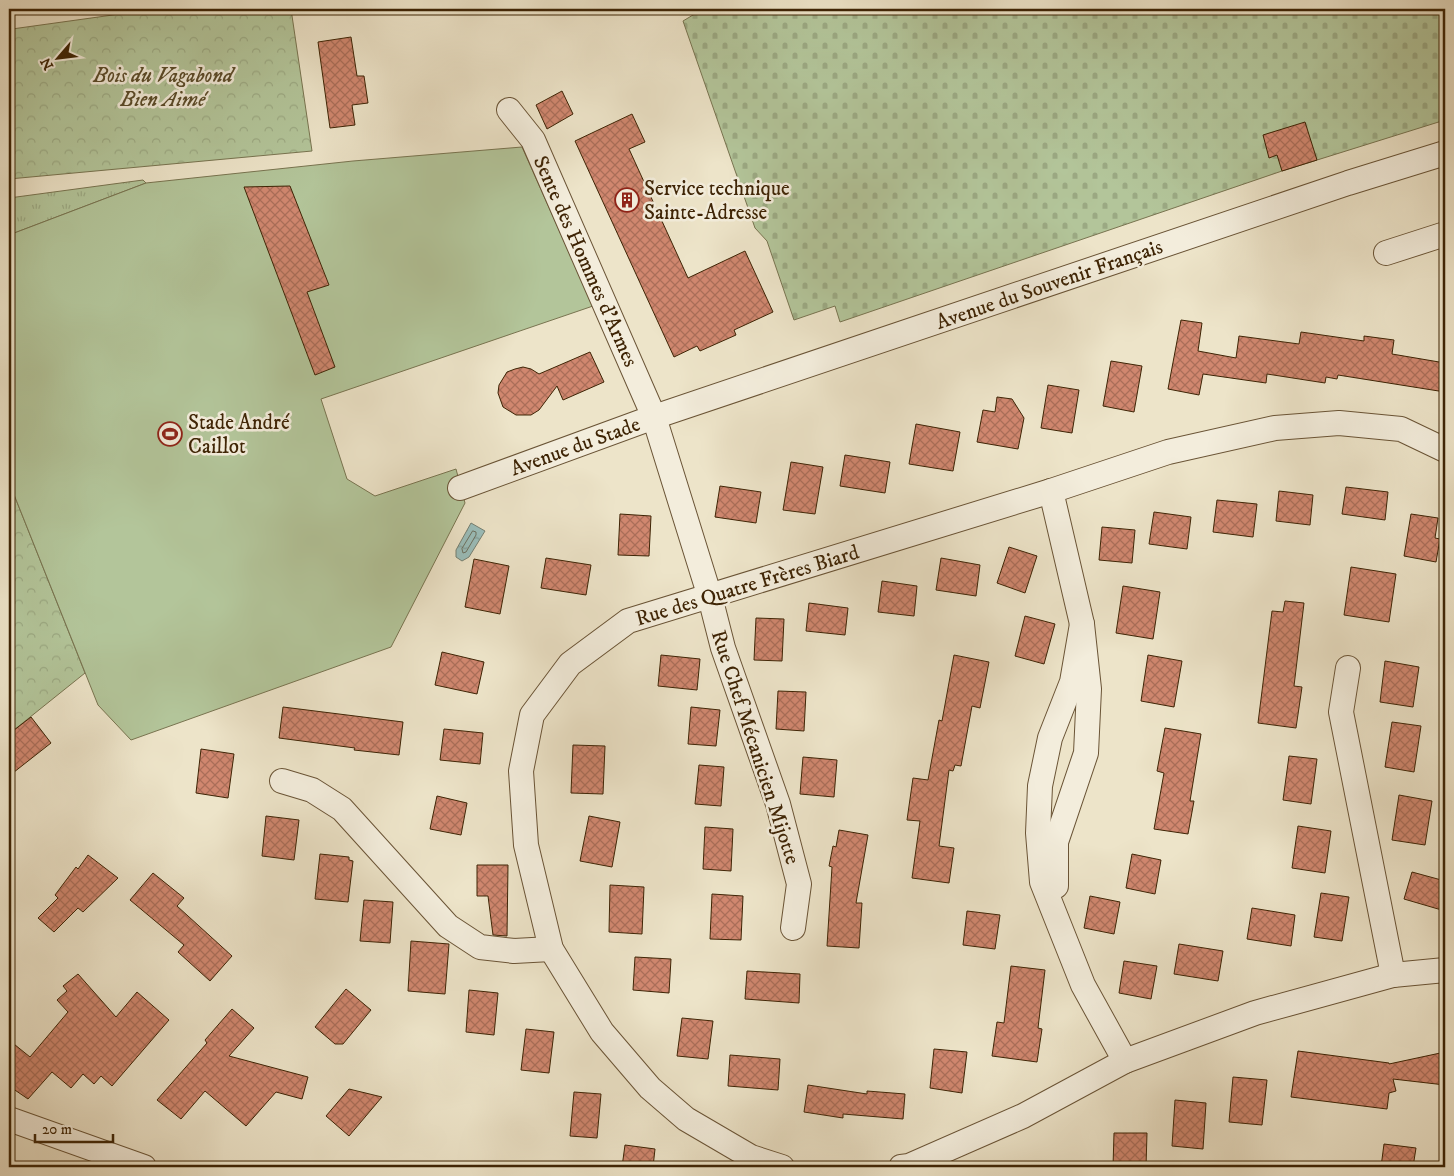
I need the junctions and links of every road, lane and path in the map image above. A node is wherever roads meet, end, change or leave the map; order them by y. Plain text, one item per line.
1 (509, 110) dead end
2 (1445, 153) edge
3 (1445, 234) edge
4 (1386, 253) dead end
5 (654, 417) junction
6 (1445, 450) edge
7 (460, 488) dead end
8 (1051, 491) junction
9 (710, 597) junction
10 (1082, 624) junction
11 (1348, 668) dead end
12 (282, 781) dead end
13 (1056, 918) junction
14 (793, 928) dead end
15 (552, 949) junction
16 (1445, 970) edge
17 (1393, 975) junction
18 (1125, 1061) junction
19 (9, 1119) edge
20 (144, 1167) edge
21 (782, 1167) edge
22 (901, 1167) edge

1 - 5 street, Sente des Hommes d'Armes
2 - 5 street, Avenue du Souvenir Français
3 - 4 street
5 - 7 street, Avenue du Stade
5 - 9 street, Avenue du Stade
6 - 8 street, Rue des Quatre Frères Biard
8 - 9 street, Rue des Quatre Frères Biard
8 - 10 street
9 - 14 street, Rue Chef Mécanicien Mijotte
9 - 15 street, Rue des Quatre Frères Biard
10 - 13 street
10 - 13 street
11 - 17 street
12 - 15 street
13 - 18 street
15 - 21 street, Rue des Quatre Frères Biard
16 - 17 street
17 - 18 street
18 - 22 street
19 - 20 street

